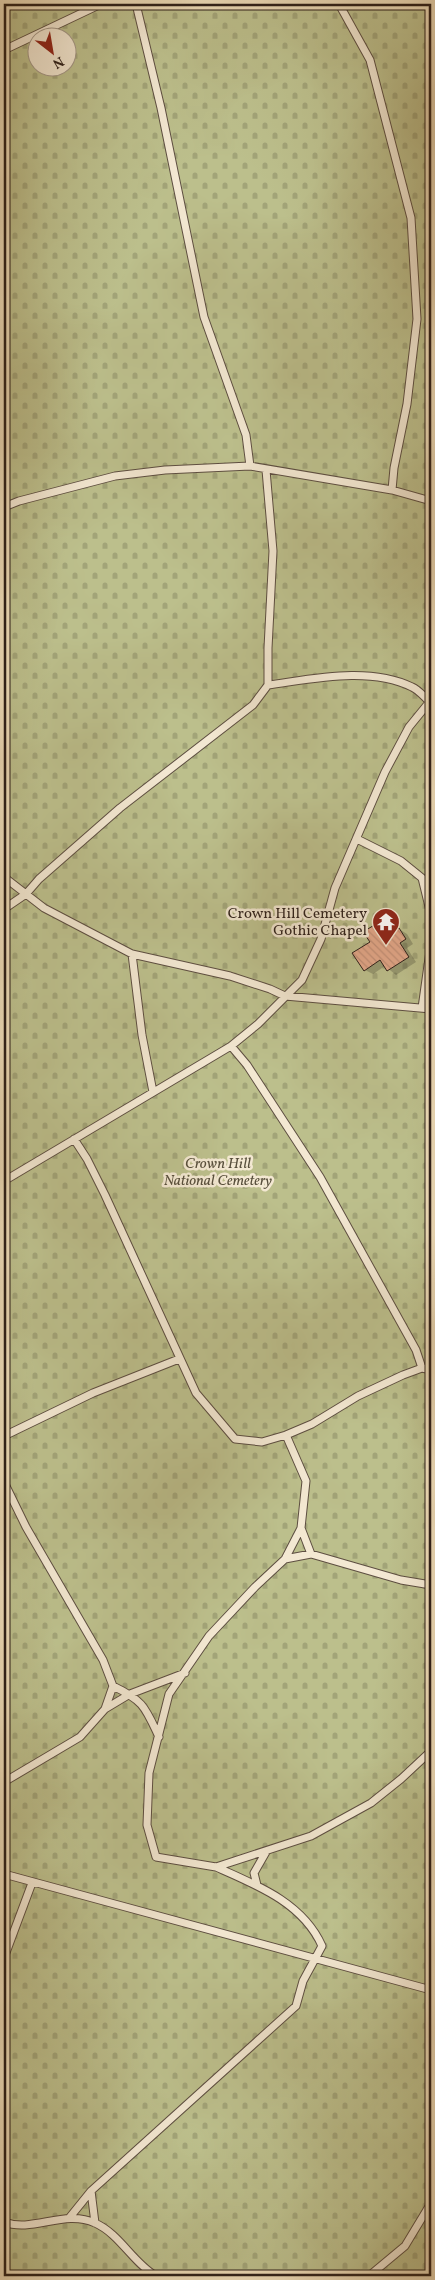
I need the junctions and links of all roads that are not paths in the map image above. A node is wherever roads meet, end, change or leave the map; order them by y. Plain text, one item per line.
1 (101, 4) edge
2 (136, 4) edge
3 (339, 4) edge
4 (4, 50) edge
5 (250, 466) junction
6 (266, 470) junction
7 (392, 490) junction
8 (431, 501) edge
9 (4, 507) edge
10 (268, 685) junction
11 (430, 701) edge
12 (357, 839) junction
13 (4, 877) edge
14 (26, 894) junction
15 (4, 909) edge
16 (431, 915) edge
17 (431, 944) edge
18 (132, 954) junction
19 (285, 996) junction
20 (422, 1008) junction
21 (431, 1009) edge
22 (231, 1046) junction
23 (153, 1092) junction
24 (74, 1139) junction
25 (4, 1181) edge
26 (179, 1359) junction
27 (422, 1368) junction
28 (431, 1370) edge
29 (4, 1436) edge
30 (286, 1436) junction
31 (4, 1482) edge
32 (301, 1528) junction
33 (311, 1554) junction
34 (286, 1559) junction
35 (431, 1585) edge
36 (185, 1673) junction
37 (113, 1686) junction
38 (130, 1694) junction
39 (105, 1709) junction
40 (159, 1738) junction
41 (431, 1751) edge
42 (4, 1782) edge
43 (266, 1852) junction
44 (216, 1867) junction
45 (4, 1874) edge
46 (32, 1883) junction
47 (257, 1885) junction
48 (4, 1958) edge
49 (314, 1959) junction
50 (431, 1990) edge
51 (91, 2191) junction
52 (431, 2203) edge
53 (70, 2217) junction
54 (4, 2222) edge
55 (95, 2223) junction
56 (154, 2276) edge
57 (369, 2276) edge

1 - 4 lane
2 - 5 lane
3 - 7 lane
5 - 6 lane
5 - 9 lane
6 - 7 lane
6 - 10 lane
7 - 8 lane
10 - 11 lane
10 - 14 lane
11 - 12 lane
12 - 16 lane
12 - 19 lane
13 - 14 lane
14 - 15 lane
14 - 18 lane
17 - 20 lane
18 - 19 lane
18 - 23 lane
19 - 20 lane
19 - 22 lane
20 - 21 lane
22 - 23 lane
22 - 27 lane
23 - 24 lane
24 - 25 lane
24 - 26 lane
26 - 29 lane
26 - 30 lane
27 - 28 lane
27 - 30 lane
30 - 32 lane
31 - 37 lane
32 - 33 lane
32 - 34 lane
33 - 34 lane
33 - 35 lane
34 - 36 lane
36 - 38 lane
36 - 40 lane
37 - 38 lane
37 - 39 lane
38 - 39 lane
38 - 40 lane
39 - 42 lane
40 - 44 lane
41 - 43 lane
43 - 44 lane
43 - 47 lane
44 - 47 lane
45 - 46 lane
46 - 48 lane
46 - 49 lane
47 - 49 lane
49 - 50 lane
49 - 51 lane
51 - 53 lane
51 - 55 lane
52 - 57 lane
53 - 54 lane
53 - 55 lane
55 - 56 lane

